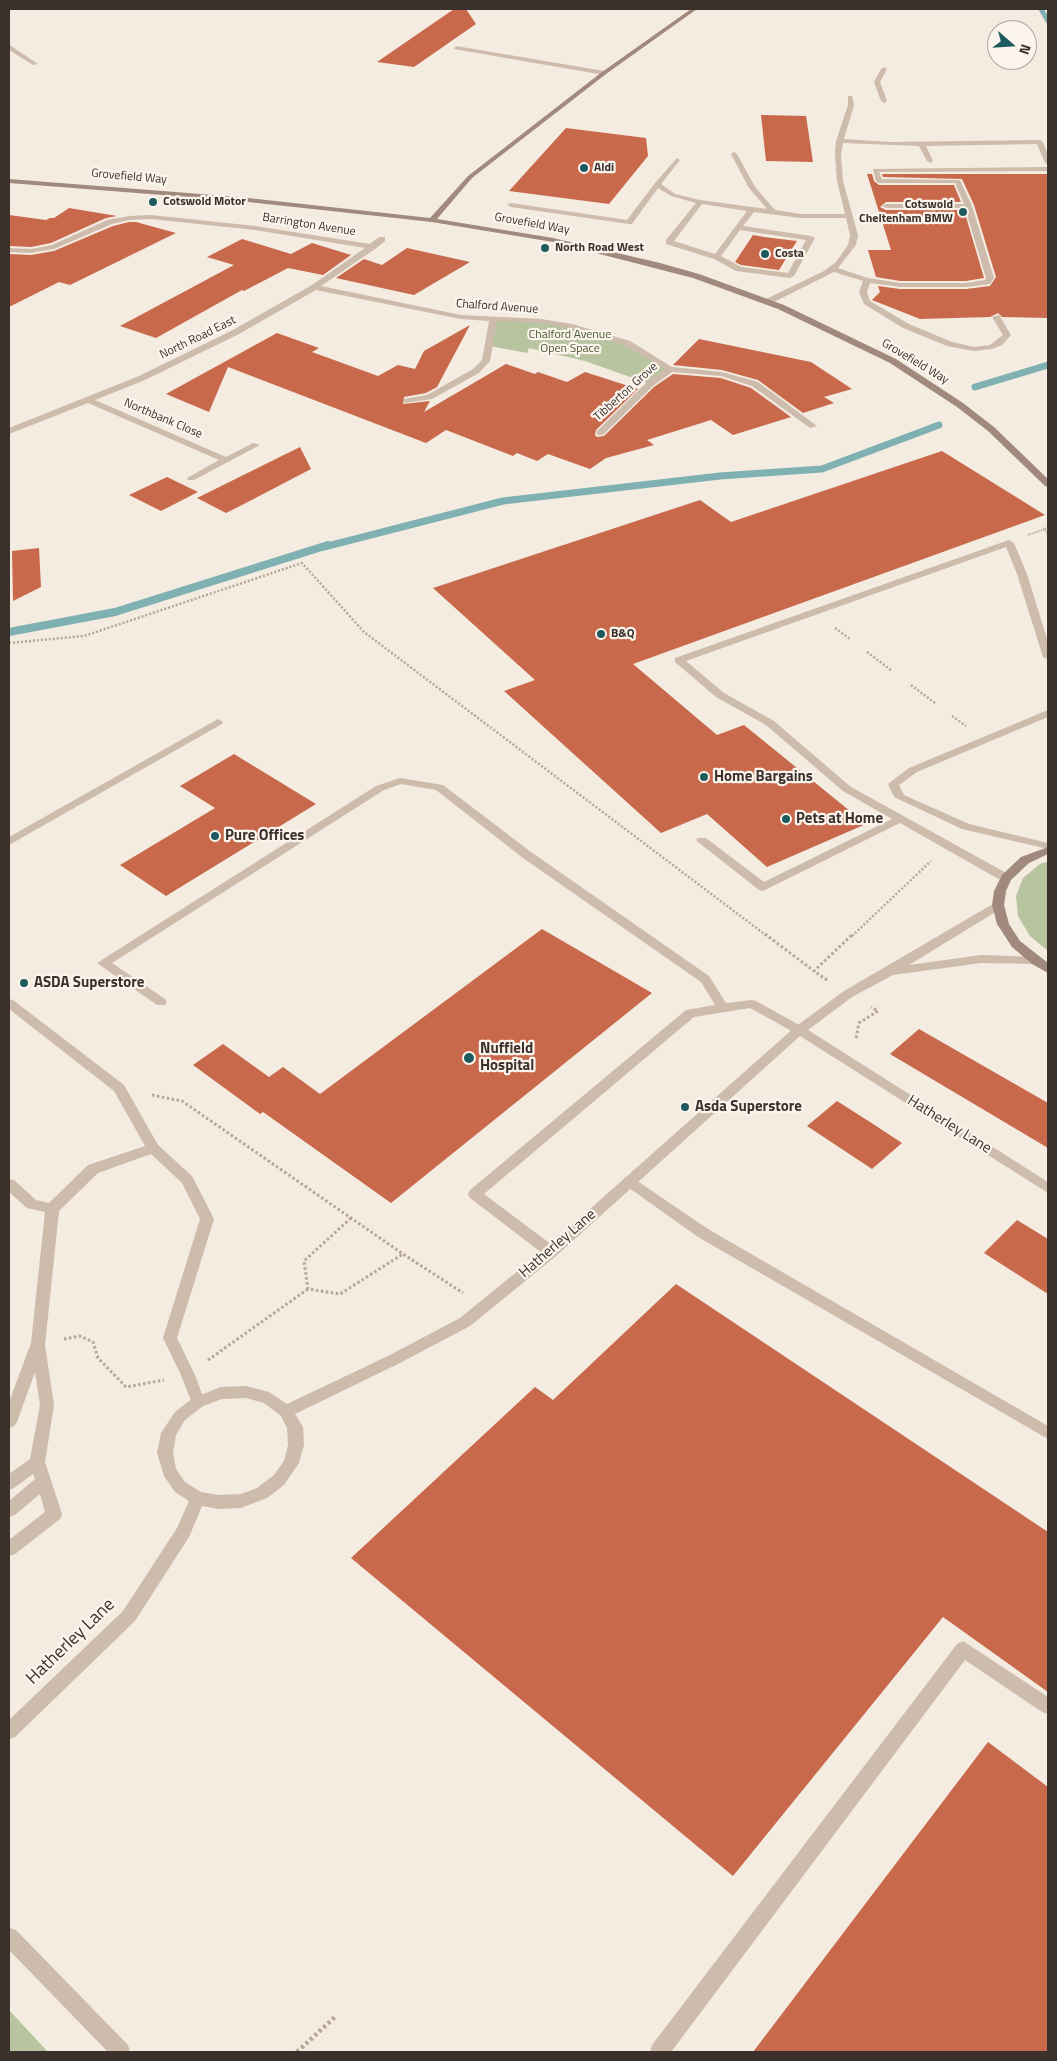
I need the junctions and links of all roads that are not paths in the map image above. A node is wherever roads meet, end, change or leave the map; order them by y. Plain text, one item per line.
1 (694, 9) edge
2 (9, 47) edge
3 (456, 48) dead end
4 (36, 64) dead end
5 (884, 69) dead end
6 (604, 73) junction
7 (850, 97) dead end
8 (884, 101) dead end
9 (840, 141) junction
10 (921, 143) junction
11 (734, 154) dead end
12 (677, 160) dead end
13 (922, 161) dead end
14 (930, 161) junction
15 (940, 161) dead end
16 (979, 161) dead end
17 (1048, 162) edge
18 (1048, 168) edge
19 (9, 181) edge
20 (657, 184) junction
21 (700, 202) junction
22 (511, 205) dead end
23 (886, 206) dead end
24 (968, 206) junction
25 (752, 208) junction
26 (773, 212) junction
27 (848, 216) junction
28 (432, 220) junction
29 (738, 228) junction
30 (382, 239) dead end
31 (372, 247) junction
32 (9, 250) edge
33 (717, 258) junction
34 (834, 269) junction
35 (867, 280) junction
36 (315, 287) junction
37 (768, 302) junction
38 (996, 317) dead end
39 (493, 320) junction
40 (670, 369) junction
41 (89, 400) junction
42 (407, 401) dead end
43 (813, 426) dead end
44 (9, 431) edge
45 (600, 433) dead end
46 (256, 445) dead end
47 (226, 460) junction
48 (191, 478) dead end
49 (1048, 484) edge
50 (1048, 657) edge
51 (1048, 714) edge
52 (218, 722) dead end
53 (900, 819) junction
54 (702, 840) dead end
55 (9, 842) edge
56 (1048, 848) edge
57 (1006, 878) junction
58 (998, 905) junction
59 (1036, 961) junction
60 (1048, 969) edge
61 (890, 971) junction
62 (161, 1002) dead end
63 (9, 1003) edge
64 (723, 1008) junction
65 (800, 1030) junction
66 (153, 1148) junction
67 (630, 1181) junction
68 (9, 1184) edge
69 (1048, 1188) edge
70 (52, 1209) junction
71 (551, 1252) junction
72 (38, 1343) junction
73 (198, 1402) junction
74 (286, 1412) junction
75 (9, 1422) edge
76 (1048, 1433) edge
77 (37, 1462) junction
78 (44, 1481) junction
79 (9, 1483) edge
80 (198, 1498) junction
81 (9, 1510) edge
82 (9, 1549) edge
83 (1048, 1706) edge
84 (9, 1730) edge
85 (9, 1937) edge
86 (120, 2052) edge
87 (659, 2052) edge

1 - 6 street
2 - 4 street
3 - 6 street
5 - 8 street
6 - 28 street
7 - 9 street
9 - 10 street
9 - 27 street
10 - 14 street
10 - 17 street
11 - 26 street
12 - 20 street
13 - 14 street
14 - 15 street
16 - 17 street
18 - 24 street
19 - 28 street, Grovefield Way
20 - 21 street
20 - 22 street
21 - 25 street
21 - 33 street
23 - 24 street
24 - 35 street
25 - 26 street
25 - 29 street
26 - 27 street
27 - 34 street
28 - 37 street, Grovefield Way
29 - 33 street
29 - 33 street
30 - 31 street, North Road East
31 - 32 street, Barrington Avenue
31 - 36 street, North Road East
34 - 35 street
34 - 37 street
35 - 38 street
36 - 39 street, Chalford Avenue
36 - 41 street, North Road East
37 - 49 street, Grovefield Way
39 - 40 street, Chalford Avenue
39 - 42 street
40 - 43 street
40 - 45 street, Tibberton Grove
41 - 44 street, North Road East
41 - 47 street, Northbank Close
46 - 47 street
47 - 48 street
50 - 53 street
51 - 56 street
52 - 55 street
53 - 54 street
53 - 57 street
56 - 57 street
57 - 58 street
58 - 59 street
58 - 61 street, Hatherley Lane
59 - 60 street
59 - 61 street, Hatherley Lane
61 - 65 street, Hatherley Lane
62 - 64 street
63 - 66 street
64 - 65 street
64 - 71 street
65 - 67 street, Hatherley Lane
65 - 69 street, Hatherley Lane
66 - 70 street
66 - 73 street
67 - 71 street, Hatherley Lane
67 - 76 street
68 - 70 street
70 - 72 street
71 - 74 street, Hatherley Lane
72 - 75 street
72 - 77 street
73 - 74 street
73 - 80 street
74 - 80 street
77 - 78 street
77 - 79 street
78 - 81 street
78 - 82 street
80 - 84 street, Hatherley Lane
83 - 87 street
85 - 86 street

